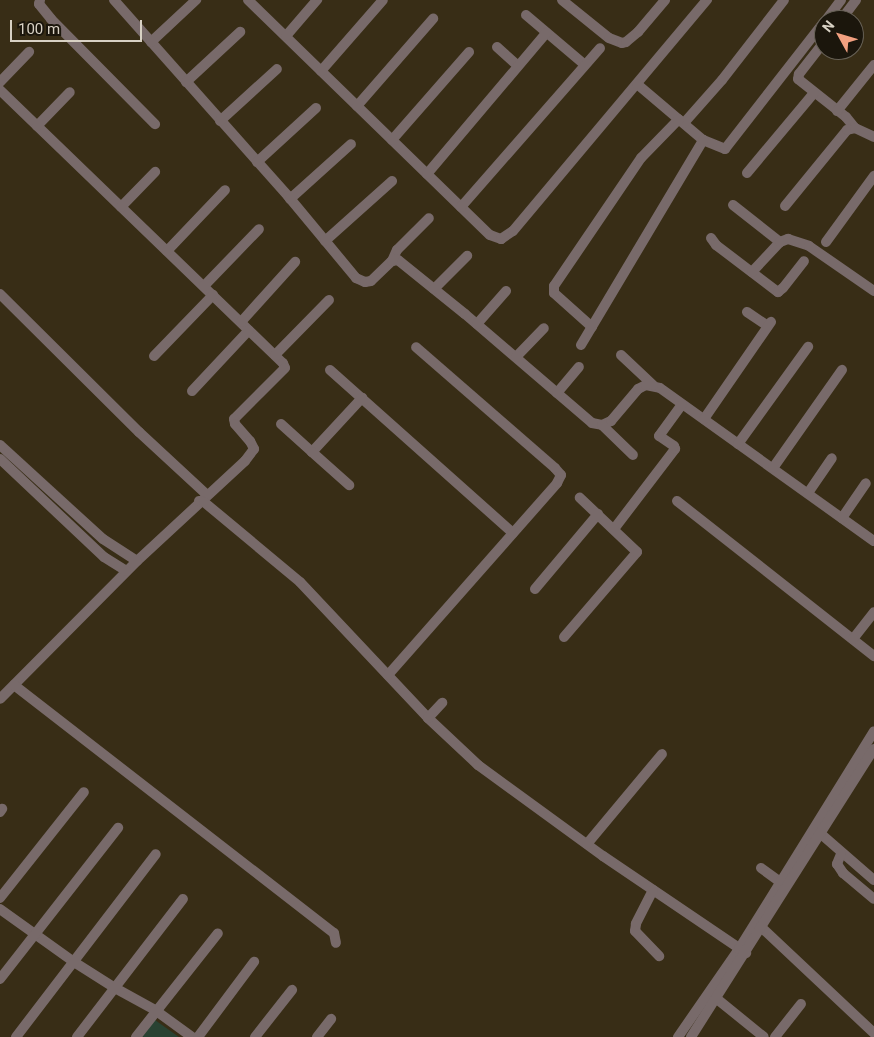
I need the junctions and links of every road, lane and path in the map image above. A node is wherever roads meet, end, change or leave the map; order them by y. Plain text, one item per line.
1 (40, 0) edge
2 (196, 0) edge
3 (317, 0) edge
4 (383, 0) edge
5 (562, 0) edge
6 (665, 0) edge
7 (706, 0) edge
8 (784, 0) edge
9 (841, 0) edge
10 (115, 1) edge
11 (251, 1) edge
12 (833, 10) edge
13 (526, 15) dead end
14 (433, 19) dead end
15 (240, 32) dead end
16 (546, 32) junction
17 (814, 35) edge
18 (286, 36) junction
19 (151, 42) junction
20 (497, 47) dead end
21 (600, 48) dead end
22 (29, 52) dead end
23 (469, 52) dead end
24 (814, 55) edge
25 (585, 65) junction
26 (518, 66) junction
27 (874, 66) edge
28 (277, 69) dead end
29 (321, 71) junction
30 (0, 82) edge
31 (186, 82) junction
32 (637, 84) junction
33 (0, 90) edge
34 (70, 92) dead end
35 (814, 93) junction
36 (357, 106) junction
37 (316, 108) dead end
38 (837, 110) junction
39 (220, 121) junction
40 (681, 121) junction
41 (155, 124) dead end
42 (37, 126) junction
43 (855, 128) junction
44 (874, 137) edge
45 (392, 140) junction
46 (703, 140) junction
47 (351, 144) dead end
48 (257, 162) junction
49 (155, 172) dead end
50 (747, 173) dead end
51 (427, 174) junction
52 (874, 176) edge
53 (392, 180) dead end
54 (225, 190) dead end
55 (290, 199) junction
56 (733, 205) dead end
57 (786, 206) dead end
58 (121, 207) junction
59 (461, 207) junction
60 (429, 218) dead end
61 (259, 229) dead end
62 (711, 238) dead end
63 (325, 240) junction
64 (780, 242) junction
65 (826, 242) dead end
66 (167, 250) junction
67 (467, 256) dead end
68 (392, 261) junction
69 (804, 261) dead end
70 (296, 262) dead end
71 (752, 272) junction
72 (204, 286) junction
73 (434, 288) junction
74 (506, 291) dead end
75 (874, 291) edge
76 (0, 294) edge
77 (213, 295) junction
78 (329, 300) dead end
79 (747, 312) dead end
80 (241, 322) junction
81 (477, 324) junction
82 (592, 327) junction
83 (544, 328) dead end
84 (249, 330) junction
85 (581, 345) dead end
86 (416, 346) dead end
87 (808, 347) dead end
88 (275, 354) junction
89 (621, 355) dead end
90 (154, 356) dead end
91 (516, 357) junction
92 (578, 367) dead end
93 (330, 370) dead end
94 (842, 370) dead end
95 (653, 386) junction
96 (192, 390) dead end
97 (557, 393) junction
98 (362, 398) junction
99 (682, 404) junction
100 (704, 419) junction
101 (281, 424) dead end
102 (602, 425) junction
103 (738, 444) junction
104 (0, 445) edge
105 (312, 452) junction
106 (633, 455) dead end
107 (832, 458) dead end
108 (0, 459) edge
109 (773, 468) junction
110 (866, 483) dead end
111 (349, 485) dead end
112 (808, 493) junction
113 (203, 498) junction
114 (580, 498) dead end
115 (677, 501) dead end
116 (598, 514) junction
117 (842, 518) junction
118 (614, 529) junction
119 (513, 534) junction
120 (874, 540) edge
121 (137, 561) junction
122 (126, 571) junction
123 (536, 589) dead end
124 (874, 612) edge
125 (564, 638) dead end
126 (853, 639) junction
127 (874, 656) edge
128 (388, 675) junction
129 (14, 685) junction
130 (0, 699) edge
131 (442, 702) dead end
132 (428, 718) junction
133 (874, 731) edge
134 (874, 749) edge
135 (662, 754) dead end
136 (84, 792) dead end
137 (118, 828) dead end
138 (821, 834) junction
139 (587, 844) junction
140 (156, 854) dead end
141 (841, 854) junction
142 (761, 868) dead end
143 (874, 880) edge
144 (780, 882) junction
145 (653, 890) junction
146 (0, 898) edge
147 (183, 899) dead end
148 (874, 899) edge
149 (0, 909) edge
150 (762, 928) junction
151 (218, 933) dead end
152 (35, 934) junction
153 (336, 943) dead end
154 (742, 951) junction
155 (659, 956) dead end
156 (74, 962) junction
157 (254, 962) dead end
158 (0, 979) edge
159 (115, 988) junction
160 (292, 990) dead end
161 (717, 999) junction
162 (802, 1004) dead end
163 (155, 1010) junction
164 (331, 1019) dead end
165 (874, 1033) edge
166 (16, 1037) edge
167 (77, 1037) edge
168 (136, 1037) edge
169 (192, 1037) edge
170 (198, 1037) edge
171 (255, 1037) edge
172 (317, 1037) edge
173 (678, 1037) edge
174 (691, 1037) edge
175 (764, 1037) edge
176 (775, 1037) edge

1 - 41 street
2 - 19 street
3 - 18 street
4 - 29 street
5 - 6 street
7 - 32 street
8 - 40 street
9 - 12 street
10 - 19 street
11 - 18 street
13 - 16 street
14 - 36 street
15 - 31 street
16 - 25 street
16 - 26 street
17 - 46 street
18 - 29 street
19 - 31 street
20 - 26 street
21 - 25 street
22 - 30 street
23 - 45 street
24 - 35 street
25 - 59 street
26 - 51 street
27 - 38 street
28 - 39 street
29 - 36 street
31 - 39 street
32 - 40 street
32 - 59 street
33 - 42 street
34 - 42 street
35 - 38 street
35 - 50 street
36 - 45 street
37 - 48 street
38 - 43 street
39 - 48 street
40 - 46 street
40 - 82 street
42 - 58 street
43 - 44 street
43 - 57 street
45 - 51 street
46 - 82 street
47 - 55 street
48 - 55 street
49 - 58 street
51 - 59 street
52 - 65 street
53 - 63 street
54 - 66 street
55 - 63 street
56 - 64 street
58 - 66 street
60 - 68 street
61 - 72 street
62 - 71 street
63 - 68 street
64 - 71 street
64 - 75 street
66 - 72 street
67 - 73 street
68 - 73 street
69 - 71 street
70 - 80 street
72 - 77 street
73 - 81 street
74 - 81 street
76 - 113 street
77 - 80 street
77 - 90 street
78 - 88 street
79 - 100 street
80 - 84 street
81 - 91 street
82 - 85 street
83 - 91 street
84 - 88 street
84 - 96 street
86 - 119 street
87 - 103 street
88 - 113 street
89 - 95 street
91 - 97 street
92 - 97 street
93 - 98 street
94 - 109 street
95 - 99 street
95 - 102 street
97 - 102 street
98 - 105 street
98 - 119 street
99 - 100 street
99 - 118 street
100 - 103 street
101 - 105 street
102 - 106 street
103 - 109 street
104 - 121 street
105 - 111 street
107 - 112 street
108 - 122 street
109 - 112 street
110 - 117 street
112 - 117 street
113 - 121 street
113 - 128 street
114 - 116 street
115 - 126 street
116 - 118 street
116 - 123 street
117 - 120 street
118 - 125 street
119 - 128 street
121 - 122 street
122 - 129 street
124 - 126 street
126 - 127 street
128 - 132 street
129 - 130 street
129 - 153 street
131 - 132 street
132 - 139 street
133 - 144 street
134 - 138 street
135 - 139 street
136 - 146 street
137 - 152 street
138 - 141 street
138 - 150 street
139 - 145 street
140 - 156 street
141 - 143 street
141 - 148 street
142 - 144 street
144 - 154 street
145 - 154 street
145 - 155 street
147 - 159 street
149 - 152 street
150 - 154 street
150 - 165 street
151 - 163 street
152 - 156 street
152 - 158 street
154 - 161 street
154 - 173 street
156 - 159 street
156 - 166 street
157 - 170 street
159 - 163 street
159 - 167 street
160 - 171 street
161 - 174 street
161 - 175 street
162 - 176 street
163 - 168 street
163 - 169 street
164 - 172 street

